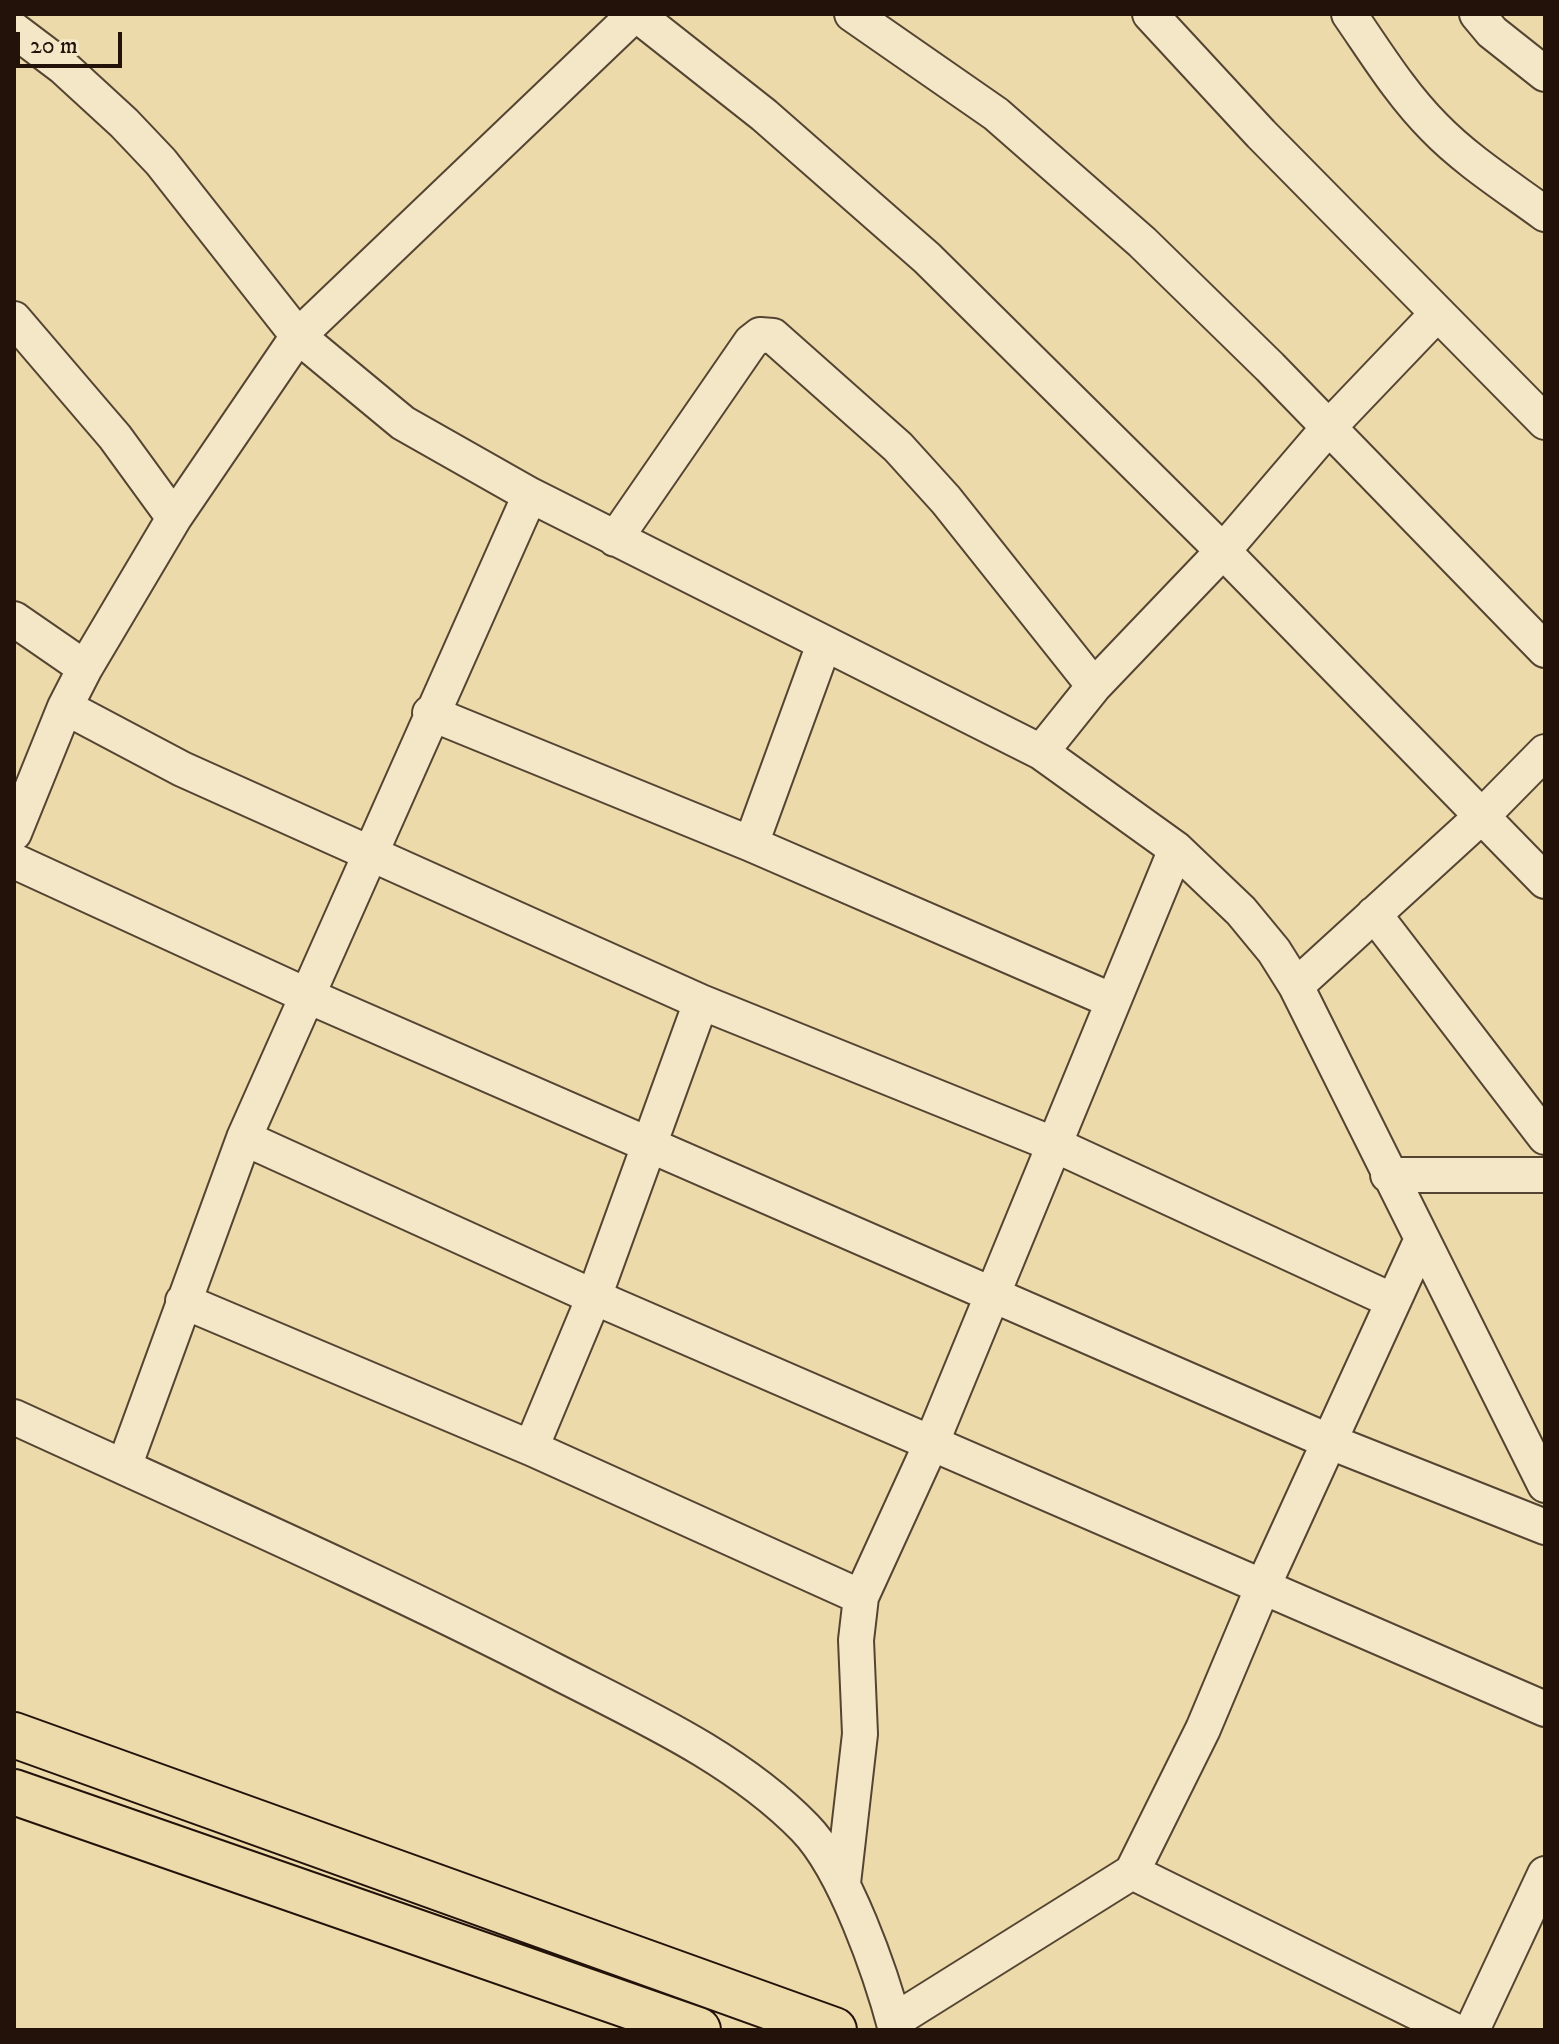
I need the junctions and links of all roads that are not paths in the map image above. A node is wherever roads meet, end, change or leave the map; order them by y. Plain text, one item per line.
1 (636, 14) edge
2 (852, 14) edge
3 (1150, 14) edge
4 (1349, 14) edge
5 (1477, 14) edge
6 (14, 30) edge
7 (1545, 74) edge
8 (1545, 214) edge
9 (1436, 315) junction
10 (14, 319) edge
11 (298, 336) junction
12 (1545, 422) edge
13 (1329, 427) junction
14 (530, 495) junction
15 (174, 518) junction
16 (615, 539) junction
17 (1223, 551) junction
18 (14, 619) edge
19 (824, 644) junction
20 (1545, 650) edge
21 (85, 668) junction
22 (1094, 686) junction
23 (65, 707) junction
24 (430, 713) junction
25 (1041, 752) junction
26 (1545, 752) edge
27 (1483, 815) junction
28 (14, 833) edge
29 (751, 844) junction
30 (1176, 849) junction
31 (373, 852) junction
32 (14, 861) edge
33 (1545, 881) edge
34 (1374, 914) junction
35 (1296, 986) junction
36 (308, 996) junction
37 (1113, 1001) junction
38 (701, 1002) junction
39 (1545, 1137) edge
40 (244, 1138) junction
41 (1053, 1144) junction
42 (652, 1145) junction
43 (1388, 1175) junction
44 (1545, 1175) edge
45 (1421, 1241) junction
46 (993, 1294) junction
47 (594, 1297) junction
48 (1391, 1300) junction
49 (183, 1301) junction
50 (14, 1417) edge
51 (1328, 1441) junction
52 (931, 1444) junction
53 (531, 1448) junction
54 (124, 1467) junction
55 (1545, 1485) edge
56 (1545, 1527) edge
57 (1264, 1584) junction
58 (861, 1597) junction
59 (1545, 1709) edge
60 (14, 1735) edge
61 (14, 1792) edge
62 (1132, 1872) junction
63 (1545, 1874) edge
64 (843, 1883) junction
65 (895, 2026) edge
66 (698, 2030) edge
67 (834, 2030) edge
68 (1453, 2030) edge
69 (1472, 2030) edge

1 - 11 street
1 - 17 street
2 - 13 street
3 - 9 street
4 - 8 street
5 - 7 street
6 - 11 street
9 - 12 street
9 - 13 street
10 - 15 street
11 - 14 street
11 - 15 street
13 - 17 street
13 - 20 street
14 - 16 street
14 - 24 street
15 - 21 street
16 - 19 street
16 - 22 street
17 - 22 street
17 - 27 street
18 - 21 street
19 - 25 street
19 - 29 street
21 - 23 street
22 - 25 street
23 - 28 street
23 - 31 street
24 - 29 street
24 - 31 street
25 - 30 street
26 - 27 street
27 - 33 street
27 - 34 street
29 - 37 street
30 - 35 street
30 - 37 street
31 - 36 street
31 - 38 street
32 - 36 street
34 - 35 street
34 - 39 street
35 - 43 street
36 - 40 street
36 - 42 street
37 - 41 street
38 - 41 street
38 - 42 street
40 - 47 street
40 - 49 street
41 - 46 street
41 - 48 street
42 - 46 street
42 - 47 street
43 - 44 street
43 - 45 street
45 - 48 street
45 - 55 street
46 - 51 street
46 - 52 street
47 - 52 street
47 - 53 street
48 - 51 street
49 - 53 street
49 - 54 street
50 - 54 street
51 - 56 street
51 - 57 street
52 - 57 street
52 - 58 street
53 - 58 street
54 - 64 street
57 - 59 street
57 - 62 street
58 - 64 street
60 - 67 main road
61 - 66 main road
62 - 65 street
62 - 68 street
63 - 69 street
64 - 65 street

